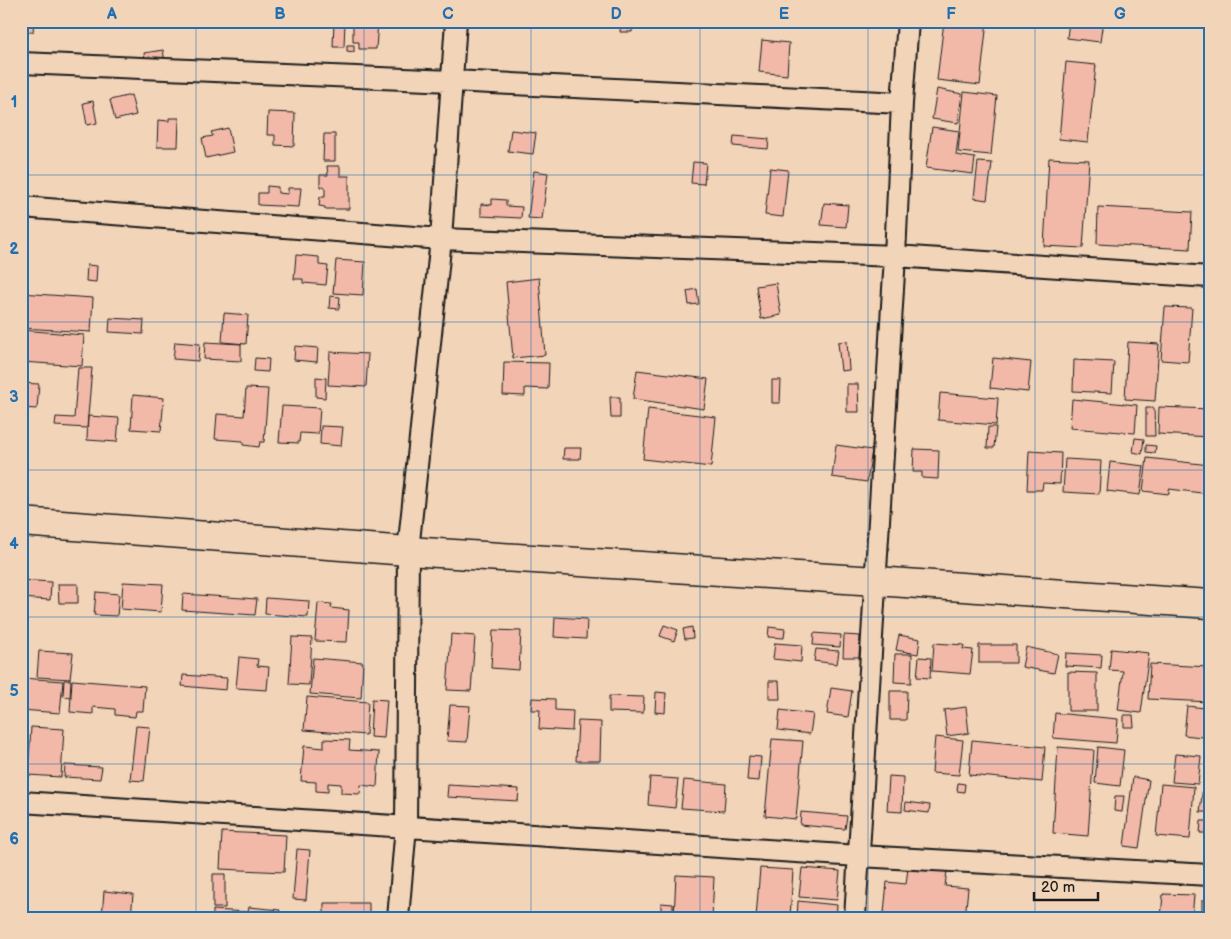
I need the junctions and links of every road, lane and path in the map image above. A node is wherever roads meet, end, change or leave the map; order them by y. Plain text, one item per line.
1 (456, 21) edge
2 (908, 21) edge
3 (21, 63) edge
4 (452, 82) junction
5 (902, 103) junction
6 (21, 207) edge
7 (441, 239) junction
8 (896, 256) junction
9 (1210, 277) edge
10 (21, 522) edge
11 (408, 551) junction
12 (876, 581) junction
13 (1210, 604) edge
14 (21, 802) edge
15 (406, 826) junction
16 (859, 856) junction
17 (1210, 876) edge
18 (398, 918) edge
19 (855, 918) edge

1 - 4 street
2 - 5 street
3 - 4 street
4 - 5 street
4 - 7 street
5 - 8 street
6 - 7 street
7 - 8 street
7 - 11 street
8 - 9 street
8 - 12 street
10 - 11 street
11 - 12 street
11 - 15 street
12 - 13 street
12 - 16 street
14 - 15 street
15 - 16 street
15 - 18 street
16 - 17 street
16 - 19 street

